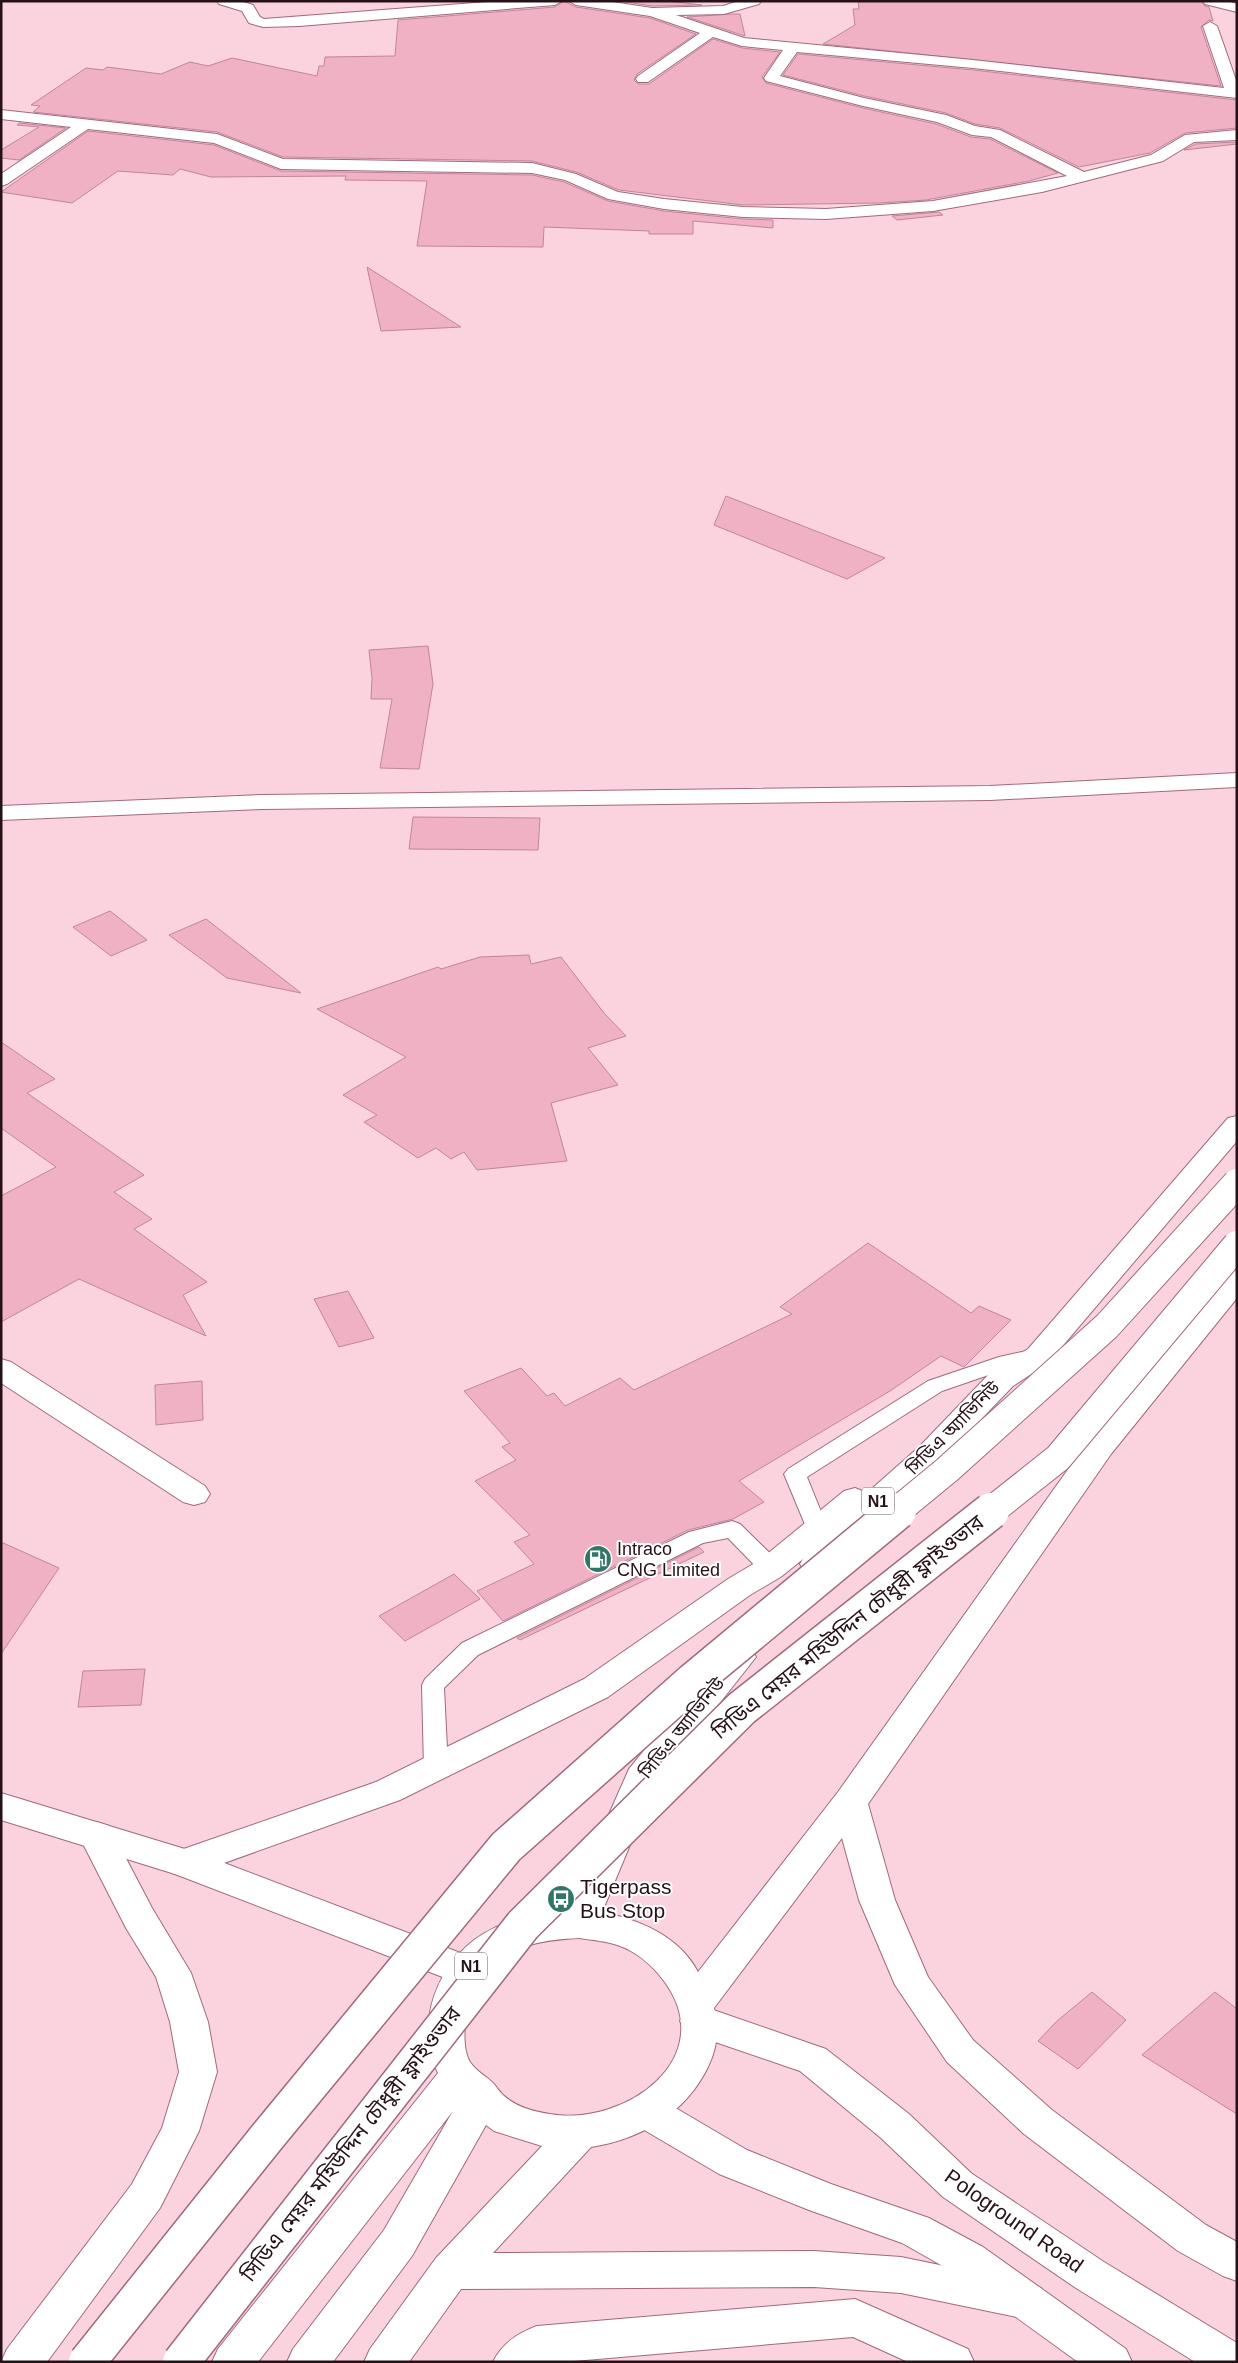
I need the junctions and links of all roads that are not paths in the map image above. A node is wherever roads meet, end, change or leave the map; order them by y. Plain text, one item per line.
1 (224, 1) edge
2 (556, 1) edge
3 (576, 1) edge
4 (754, 1) edge
5 (1210, 1) edge
6 (1237, 8) edge
7 (652, 12) junction
8 (1210, 26) dead end
9 (711, 32) junction
10 (793, 47) junction
11 (643, 79) dead end
12 (1235, 94) edge
13 (1, 114) edge
14 (86, 123) junction
15 (1237, 135) edge
16 (1082, 177) junction
17 (1, 181) edge
18 (1237, 780) edge
19 (1, 813) edge
20 (1237, 1124) edge
21 (1237, 1183) edge
22 (1237, 1246) edge
23 (1237, 1279) edge
24 (1038, 1356) junction
25 (1, 1369) edge
26 (194, 1494) dead end
27 (827, 1534) junction
28 (771, 1568) junction
29 (436, 1769) junction
30 (850, 1802) junction
31 (1, 1806) edge
32 (97, 1836) junction
33 (185, 1863) junction
34 (579, 1923) junction
35 (466, 1971) junction
36 (697, 2012) junction
37 (470, 2086) junction
38 (648, 2112) junction
39 (579, 2133) junction
40 (1237, 2263) edge
41 (450, 2271) junction
42 (1027, 2301) junction
43 (22, 2362) edge
44 (87, 2362) edge
45 (181, 2362) edge
46 (233, 2362) edge
47 (308, 2362) edge
48 (385, 2362) edge
49 (514, 2362) edge
50 (953, 2362) edge
51 (1111, 2362) edge
52 (1232, 2362) edge

1 - 2 main road
3 - 7 main road
4 - 7 main road
5 - 6 main road
7 - 9 main road
8 - 12 main road
9 - 10 main road
9 - 11 main road
10 - 12 main road
10 - 16 main road
13 - 14 main road
14 - 16 main road
14 - 17 main road
15 - 16 main road
18 - 19 main road
20 - 24 main road, সিডিএ অ্যাভিনিউ
21 - 44 main road, bridge
22 - 45 main road, সিডিএ মেয়র মহিউদ্দিন চৌধুরী ফ্লাইওভার, bridge
23 - 30 main road
24 - 27 main road, সিডিএ অ্যাভিনিউ
24 - 27 lane
25 - 26 main road
27 - 28 main road
27 - 34 main road, সিডিএ অ্যাভিনিউ
28 - 29 main road
28 - 29 lane
29 - 33 main road
30 - 36 main road
30 - 40 main road
31 - 32 main road
32 - 33 main road
32 - 43 main road
33 - 35 main road
34 - 35 main road, N1
34 - 36 main road, N1
35 - 37 main road, N1
36 - 38 main road, N1
36 - 52 main road, Pologround Road
37 - 39 main road, N1
37 - 46 main road
37 - 47 main road
38 - 39 main road, N1
38 - 42 main road
39 - 41 main road
41 - 42 main road
41 - 48 main road
42 - 51 main road
49 - 50 main road

